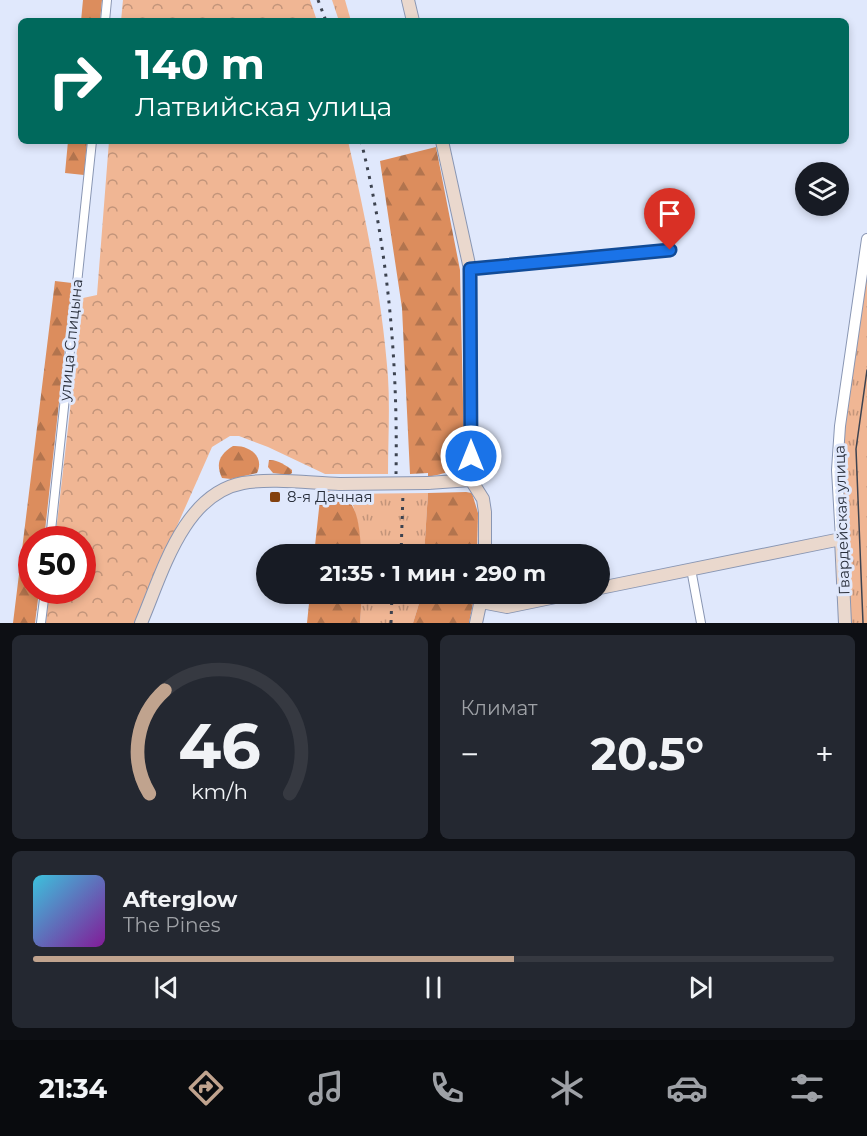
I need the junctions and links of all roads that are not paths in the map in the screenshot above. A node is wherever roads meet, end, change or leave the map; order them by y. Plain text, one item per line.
1 (107, 0) edge
2 (408, 0) edge
3 (105, 18) edge
4 (412, 18) edge
5 (92, 144) edge
6 (443, 144) edge
7 (867, 239) edge
8 (670, 250) dead end
9 (470, 269) junction
10 (471, 480) junction
11 (51, 526) edge
12 (840, 538) junction
13 (485, 544) edge
14 (691, 568) junction
15 (610, 586) edge
16 (43, 604) edge
17 (481, 604) edge
18 (499, 604) edge
19 (522, 604) edge
20 (41, 623) edge
21 (141, 623) edge
22 (476, 623) edge
23 (701, 623) edge
24 (845, 623) edge

1 - 3 street
2 - 4 main road
5 - 11 street, улица Спицына
6 - 9 main road
7 - 12 street, Гвардейская улица
8 - 9 street
9 - 10 main road
10 - 13 main road
10 - 21 main road, bridge
12 - 14 main road
12 - 24 main road, Гвардейская улица
14 - 15 main road
14 - 23 street
16 - 20 street
17 - 22 main road
18 - 19 main road

